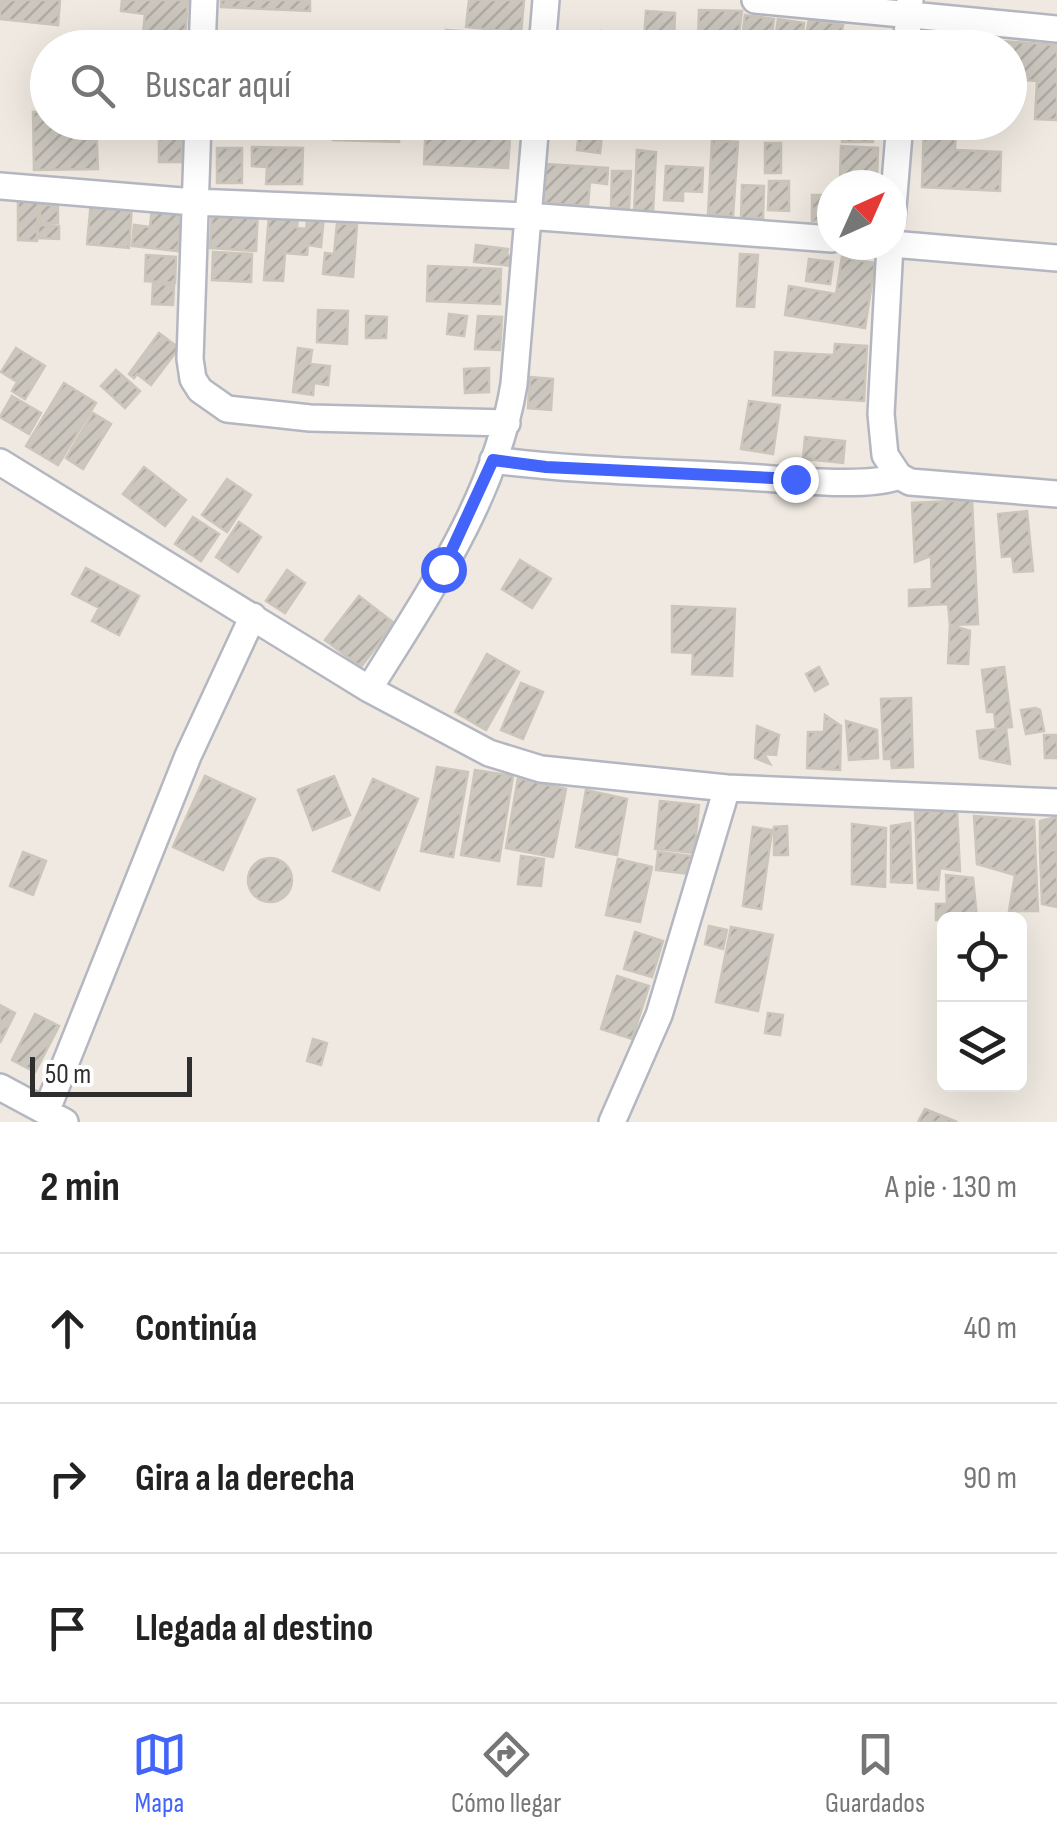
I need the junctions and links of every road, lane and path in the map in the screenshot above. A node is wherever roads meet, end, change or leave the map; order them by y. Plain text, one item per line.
1 (204, 0) edge
2 (546, 0) edge
3 (755, 0) edge
4 (910, 6) edge
5 (1021, 12) edge
6 (1057, 29) edge
7 (203, 30) edge
8 (544, 30) edge
9 (197, 140) edge
10 (534, 140) edge
11 (899, 140) edge
12 (896, 170) edge
13 (0, 186) edge
14 (194, 202) junction
15 (528, 216) junction
16 (817, 239) edge
17 (907, 246) edge
18 (1057, 258) edge
19 (890, 260) edge
20 (508, 423) junction
21 (493, 460) junction
22 (0, 462) edge
23 (905, 479) junction
24 (1057, 494) edge
25 (253, 616) junction
26 (369, 689) junction
27 (728, 788) junction
28 (1057, 802) edge
29 (0, 1087) edge
30 (58, 1119) edge
31 (612, 1122) edge

1 - 7 street
2 - 8 street
3 - 4 street
4 - 5 street
5 - 6 street
9 - 14 street
10 - 15 street
11 - 12 street
13 - 14 street
14 - 15 street
14 - 20 street
15 - 16 street
15 - 20 street
17 - 18 street
19 - 23 street
20 - 21 street
21 - 23 street
21 - 26 street
22 - 25 street
23 - 24 street
25 - 26 street
25 - 30 street
26 - 27 street
27 - 28 street
27 - 31 street
29 - 30 street

